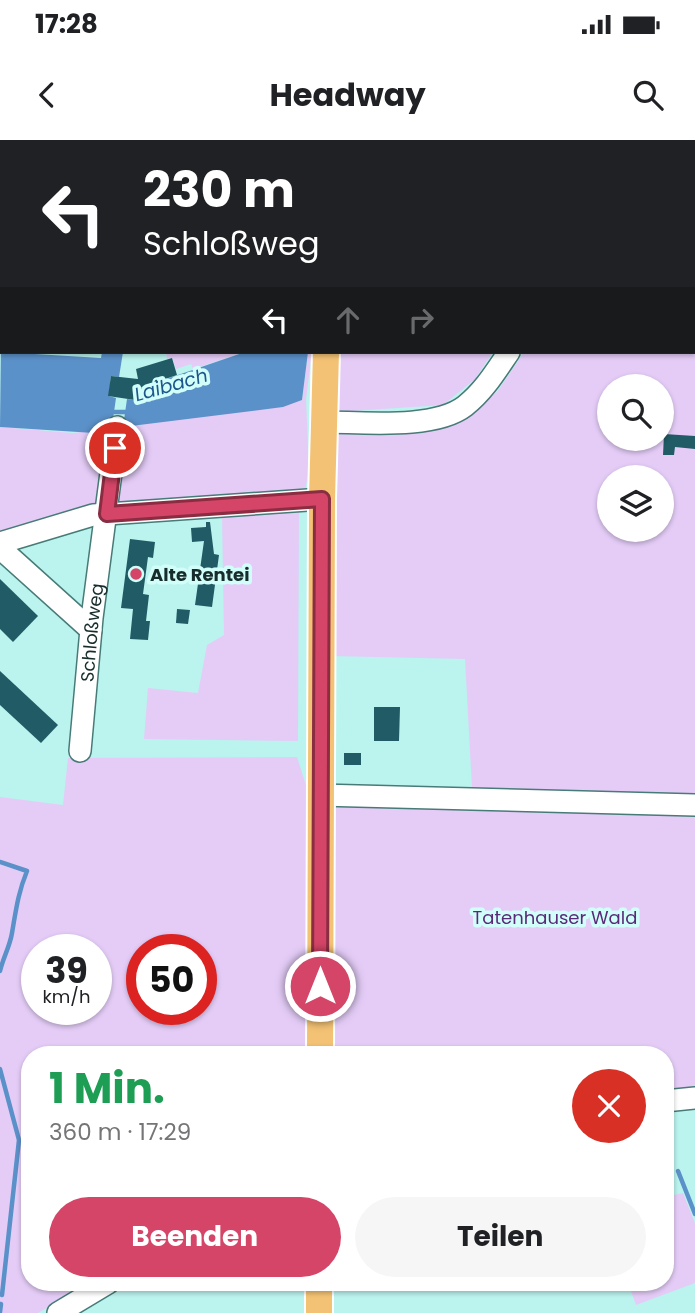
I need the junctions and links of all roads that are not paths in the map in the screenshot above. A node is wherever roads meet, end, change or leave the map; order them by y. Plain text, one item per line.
1 (326, 354) edge
2 (508, 354) edge
3 (323, 422) junction
4 (117, 427) dead end
5 (322, 499) junction
6 (107, 514) junction
7 (0, 545) edge
8 (91, 630) junction
9 (80, 751) dead end
10 (320, 795) junction
11 (695, 804) edge
12 (320, 1046) edge
13 (695, 1098) edge
14 (674, 1100) edge
15 (95, 1291) edge
16 (319, 1291) edge
17 (58, 1313) edge
18 (318, 1313) edge

1 - 3 main road
2 - 3 street
3 - 5 main road
4 - 6 street, Schloßweg
5 - 6 street
5 - 10 main road
6 - 7 street
6 - 8 street, Schloßweg
7 - 8 street
8 - 9 street, Schloßweg
10 - 11 street
10 - 12 main road
13 - 14 street
15 - 17 street
16 - 18 main road

